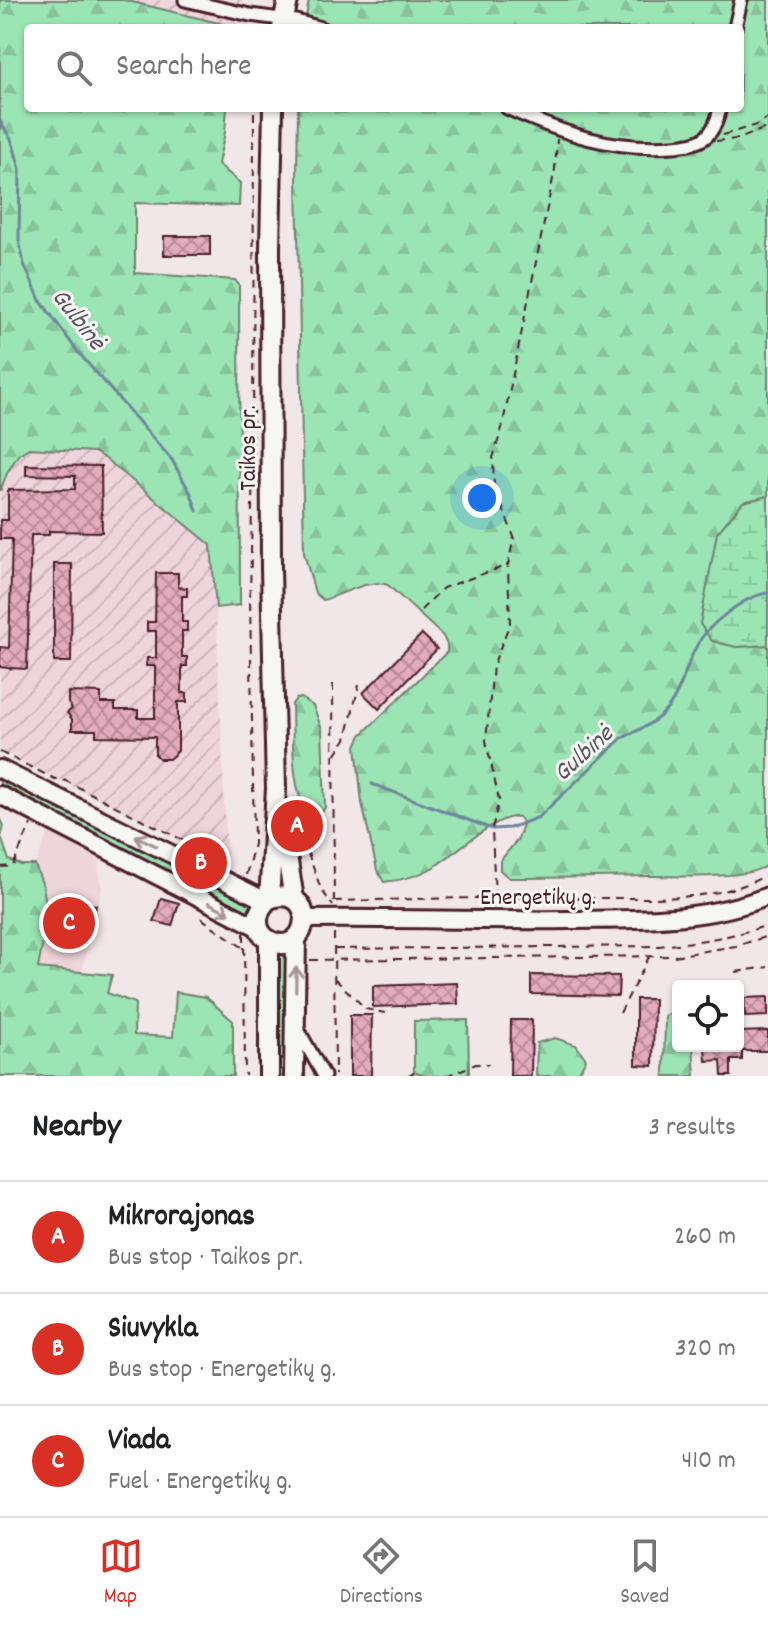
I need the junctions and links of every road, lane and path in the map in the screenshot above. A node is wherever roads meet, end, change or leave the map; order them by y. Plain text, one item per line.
1 (185, 0) edge
2 (288, 0) edge
3 (741, 0) edge
4 (282, 24) edge
5 (310, 24) edge
6 (736, 24) edge
7 (254, 112) edge
8 (273, 112) edge
9 (516, 112) edge
10 (719, 112) edge
11 (768, 118) edge
12 (768, 127) edge
13 (557, 130) junction
14 (706, 138) junction
15 (508, 565) junction
16 (421, 610) dead end
17 (333, 684) dead end
18 (359, 685) dead end
19 (0, 752) edge
20 (334, 757) junction
21 (0, 769) edge
22 (276, 789) junction
23 (0, 795) edge
24 (36, 813) junction
25 (297, 826) dead end
26 (0, 867) edge
27 (207, 871) junction
28 (768, 874) edge
29 (243, 888) junction
30 (768, 896) edge
31 (495, 898) junction
32 (294, 899) junction
33 (268, 900) junction
34 (334, 910) junction
35 (201, 918) dead end
36 (305, 919) junction
37 (768, 925) edge
38 (257, 930) junction
39 (768, 936) edge
40 (296, 938) junction
41 (244, 949) junction
42 (335, 949) junction
43 (650, 957) junction
44 (334, 960) junction
45 (768, 967) edge
46 (736, 972) dead end
47 (334, 979) junction
48 (385, 1013) dead end
49 (620, 1013) dead end
50 (295, 1025) junction
51 (489, 1064) dead end
52 (245, 1076) edge
53 (269, 1076) edge
54 (294, 1076) edge
55 (324, 1076) edge
56 (335, 1076) edge
57 (407, 1076) edge
58 (421, 1076) edge
59 (446, 1076) edge

1 - 4 street
2 - 4 main road
3 - 6 street
4 - 5 street
7 - 29 path
8 - 22 main road, Taikos pr.
9 - 13 street
10 - 14 street
11 - 14 path
12 - 14 path
13 - 14 street
13 - 15 path
15 - 16 path
15 - 31 path
17 - 20 path
18 - 20 path
19 - 27 path
20 - 34 path
27 -> 21 main road
22 - 32 main road, Taikos pr.
22 - 33 main road, Taikos pr.
23 - 24 main road
24 - 26 path
24 -> 38 main road
25 - 34 path
27 - 29 main road
28 - 31 path
29 - 33 main road
30 - 34 main road, Energetikų g.
31 - 34 path
32 - 33 main road
32 - 36 main road, Taikos pr.
33 - 38 main road, Taikos pr.
34 - 36 main road, Energetikų g.
34 - 42 path
35 - 41 path
36 - 40 main road
37 - 42 path
38 - 40 main road
38 - 41 path
38 - 53 main road, Taikos pr.
39 - 43 path
50 -> 40 main road
41 - 52 path
42 - 44 path
43 - 44 path
43 - 49 path
44 - 47 path
45 - 46 path
47 - 48 path
47 - 56 path
50 - 54 main road
50 - 55 street
51 - 59 path
57 - 58 path

